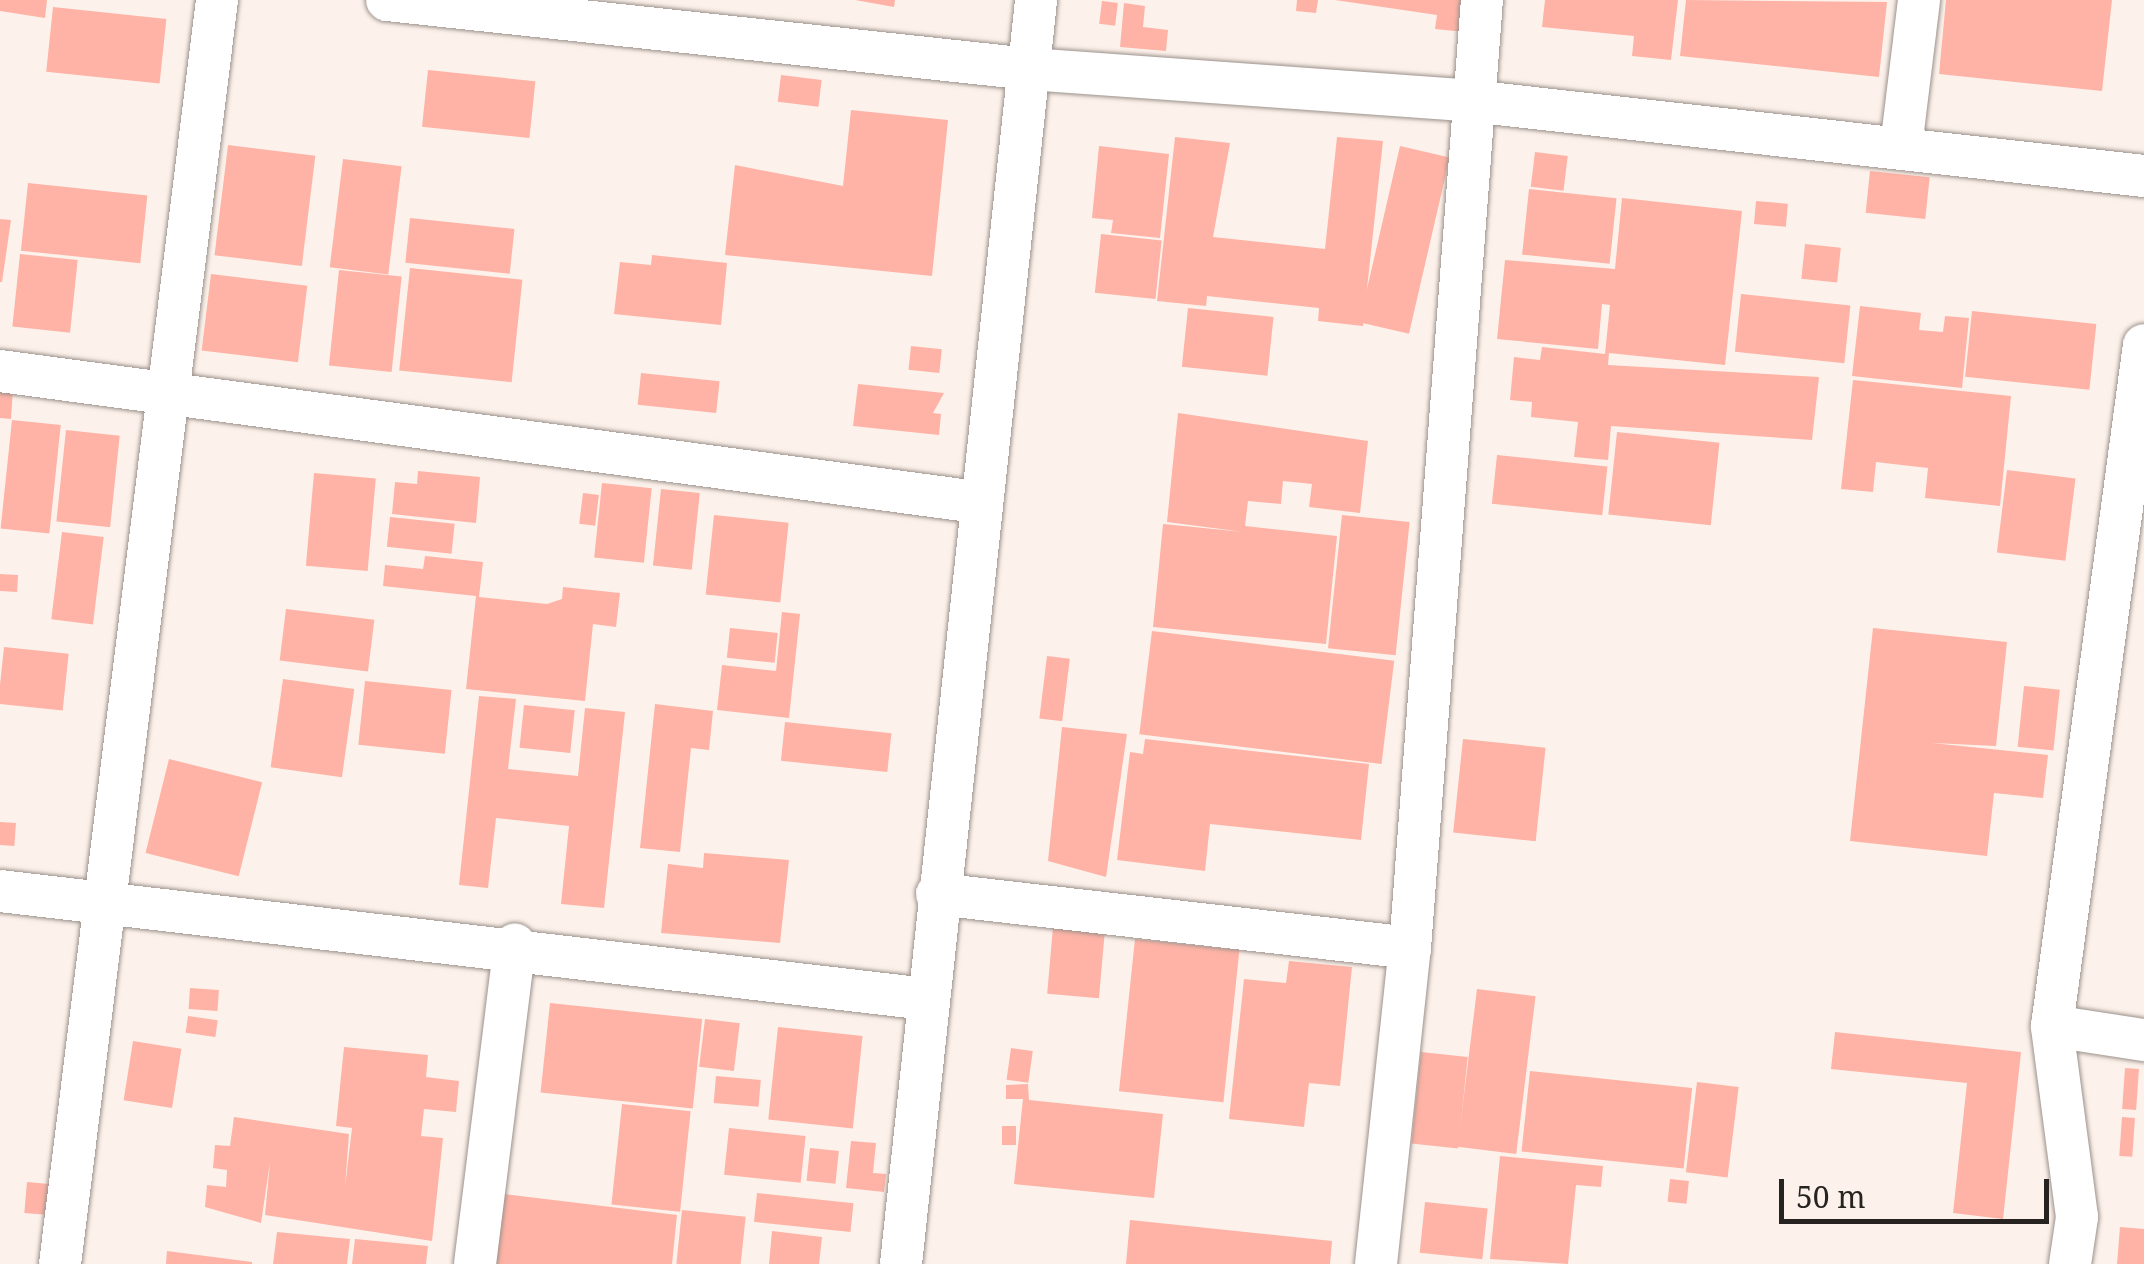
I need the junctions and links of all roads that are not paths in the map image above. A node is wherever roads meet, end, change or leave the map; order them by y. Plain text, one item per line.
1 (217, 0) edge
2 (388, 0) edge
3 (1036, 0) edge
4 (1482, 0) edge
5 (1919, 0) edge
6 (1029, 69) junction
7 (1470, 101) junction
8 (1901, 147) junction
9 (2144, 176) edge
10 (2144, 345) edge
11 (0, 371) edge
12 (171, 390) junction
13 (976, 502) junction
14 (0, 891) edge
15 (936, 894) junction
16 (110, 898) junction
17 (514, 944) junction
18 (1410, 948) junction
19 (926, 999) junction
20 (2052, 1026) junction
21 (2144, 1040) edge
22 (60, 1264) edge
23 (476, 1264) edge
24 (902, 1264) edge
25 (1376, 1264) edge
26 (2070, 1264) edge

1 - 12 street
2 - 6 street
3 - 6 street
4 - 7 street
5 - 8 street
6 - 7 street
6 - 13 street
7 - 8 street
7 - 18 street
8 - 9 street
10 - 20 street
11 - 12 street
12 - 13 street
12 - 16 street
13 - 15 street
14 - 16 street
15 - 18 street
15 - 19 street
16 - 17 street
16 - 22 street
17 - 19 street
17 - 23 street
18 - 25 street
19 - 24 street
20 - 21 street
20 - 26 street

